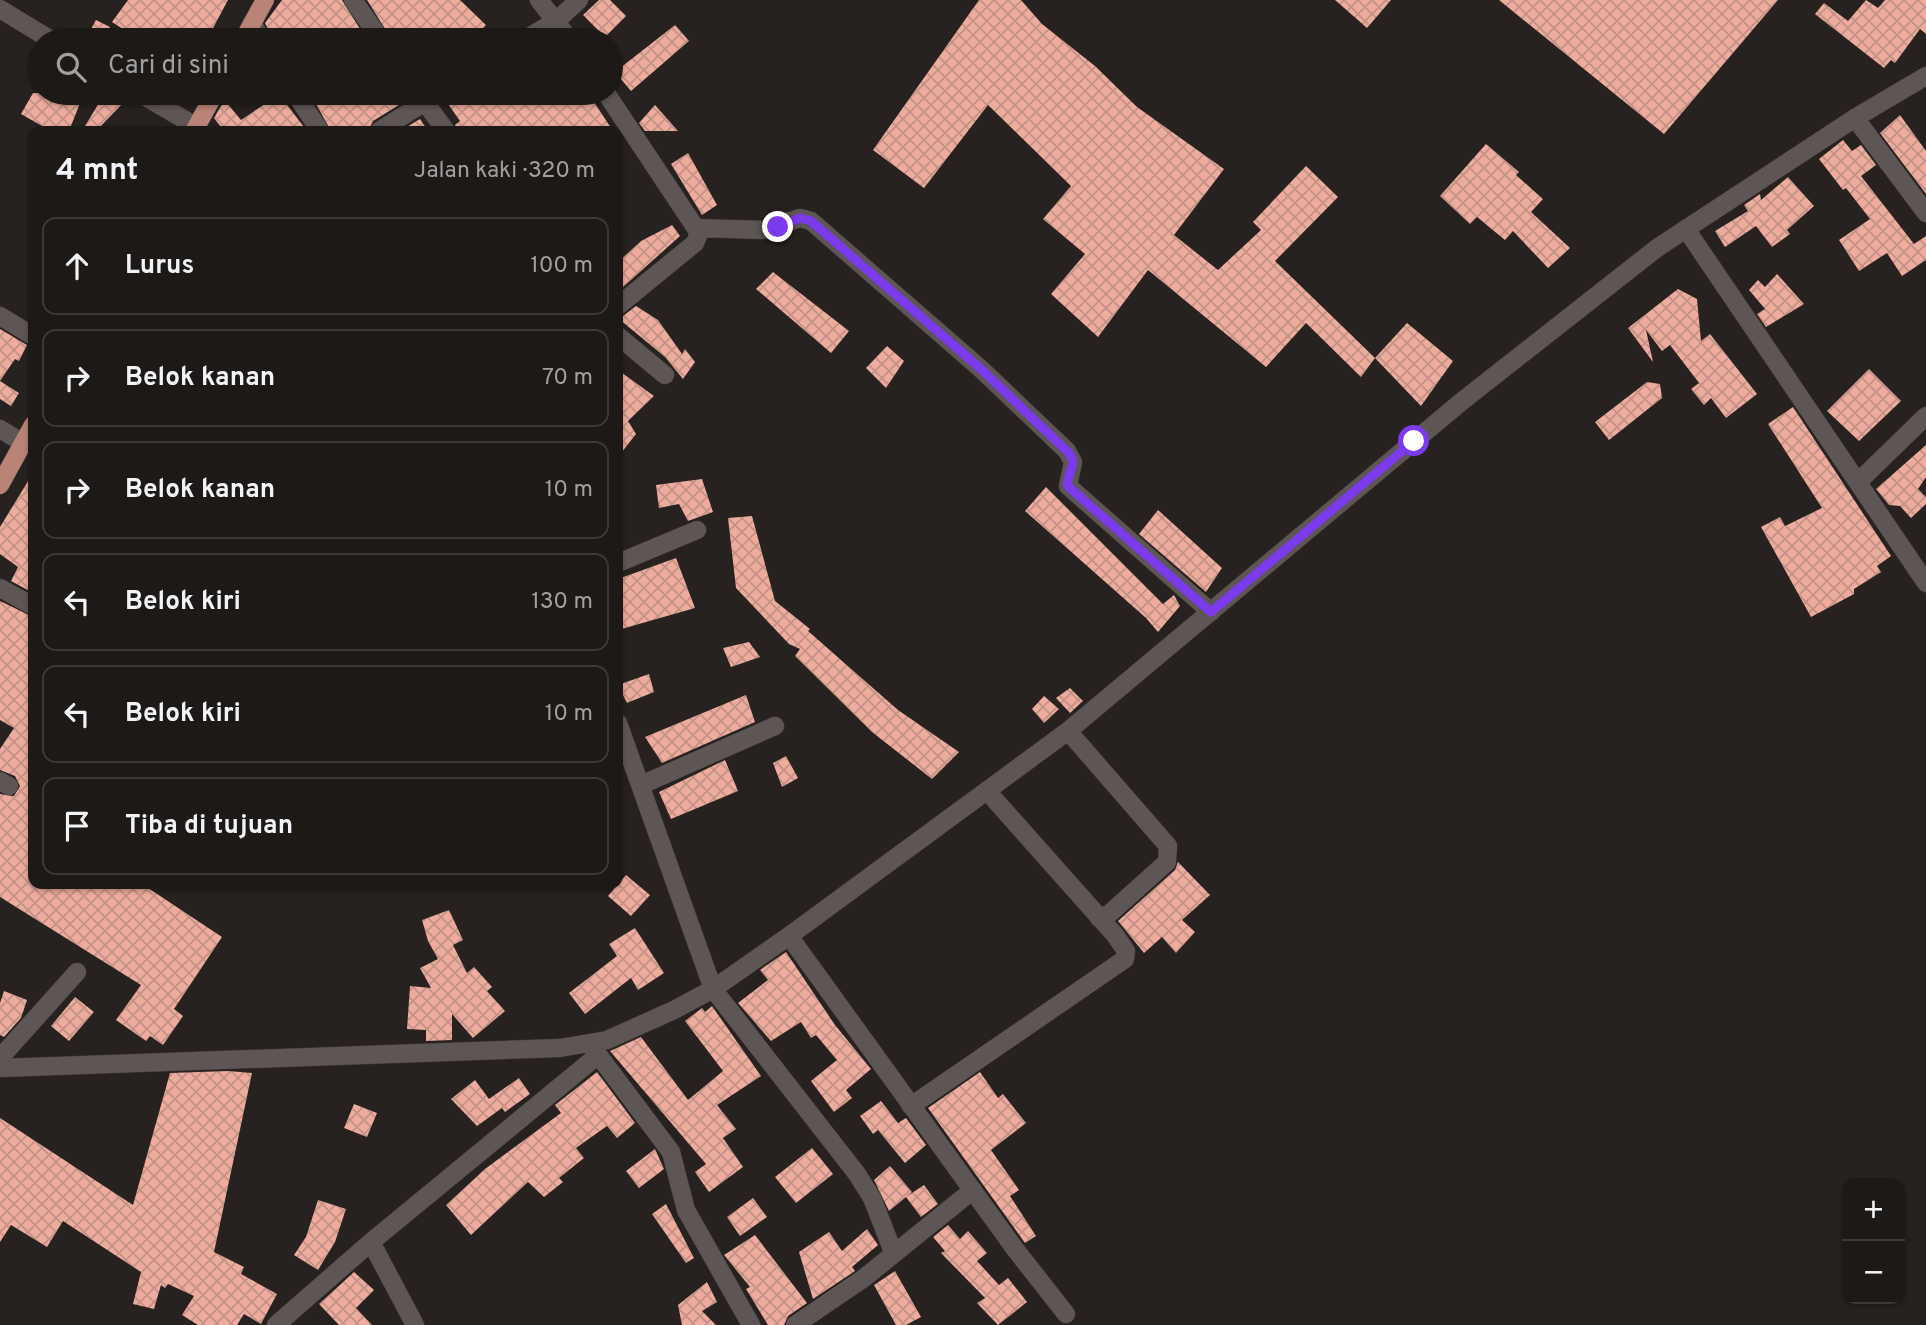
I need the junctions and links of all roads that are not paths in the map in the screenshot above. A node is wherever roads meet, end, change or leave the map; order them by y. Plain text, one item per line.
1 (265, 0) edge
2 (353, 0) edge
3 (539, 0) edge
4 (579, 0) edge
5 (0, 9) edge
6 (556, 20) junction
7 (252, 23) junction
8 (31, 28) edge
9 (249, 28) edge
10 (255, 28) edge
11 (373, 28) edge
12 (543, 28) edge
13 (562, 28) edge
14 (1926, 76) edge
15 (158, 105) edge
16 (208, 105) edge
17 (303, 105) edge
18 (415, 105) edge
19 (432, 105) edge
20 (614, 105) edge
21 (1855, 118) junction
22 (190, 126) edge
23 (197, 126) edge
24 (317, 126) edge
25 (386, 126) edge
26 (443, 126) edge
27 (1926, 212) edge
28 (698, 228) junction
29 (1686, 229) junction
30 (623, 302) edge
31 (0, 316) edge
32 (28, 333) edge
33 (623, 340) edge
34 (665, 375) dead end
35 (1926, 416) edge
36 (0, 429) edge
37 (28, 434) edge
38 (23, 443) junction
39 (1858, 481) junction
40 (0, 485) edge
41 (697, 530) dead end
42 (623, 561) edge
43 (1926, 583) edge
44 (0, 588) edge
45 (28, 603) edge
46 (1211, 612) junction
47 (775, 726) dead end
48 (1068, 731) junction
49 (623, 744) edge
50 (631, 777) edge
51 (987, 791) junction
52 (1099, 918) junction
53 (789, 936) junction
54 (77, 972) dead end
55 (713, 989) junction
56 (594, 1051) junction
57 (0, 1060) edge
58 (911, 1106) junction
59 (973, 1190) junction
60 (371, 1242) junction
61 (894, 1254) junction
62 (1066, 1314) dead end
63 (276, 1325) edge
64 (415, 1325) edge
65 (751, 1325) edge
66 (795, 1325) edge

1 - 7 main road
2 - 11 street
3 - 6 street
4 - 6 street
5 - 8 street
6 - 12 street
6 - 13 street
7 - 9 main road
7 - 10 street
14 - 21 street
15 - 22 street
16 - 23 main road
17 - 24 street
18 - 25 street
19 - 26 street
20 - 28 street
21 - 27 street
21 - 29 street
28 - 30 street
28 - 46 street
29 - 39 street
29 - 46 street
31 - 32 street
33 - 34 street
35 - 39 street
36 - 38 street
37 - 38 main road
38 - 40 main road
39 - 43 street
41 - 42 street
44 - 45 street
46 - 48 street
47 - 50 street
48 - 51 street
48 - 52 street
49 - 50 street
50 - 55 street
51 - 52 street
51 - 53 street
52 - 58 street
53 - 55 street
53 - 58 street
54 - 57 street
55 - 56 street
55 - 61 street
56 - 57 street
56 - 60 street
56 - 65 street
58 - 59 street
59 - 61 street
59 - 62 street
60 - 63 street
60 - 64 street
61 - 66 street

